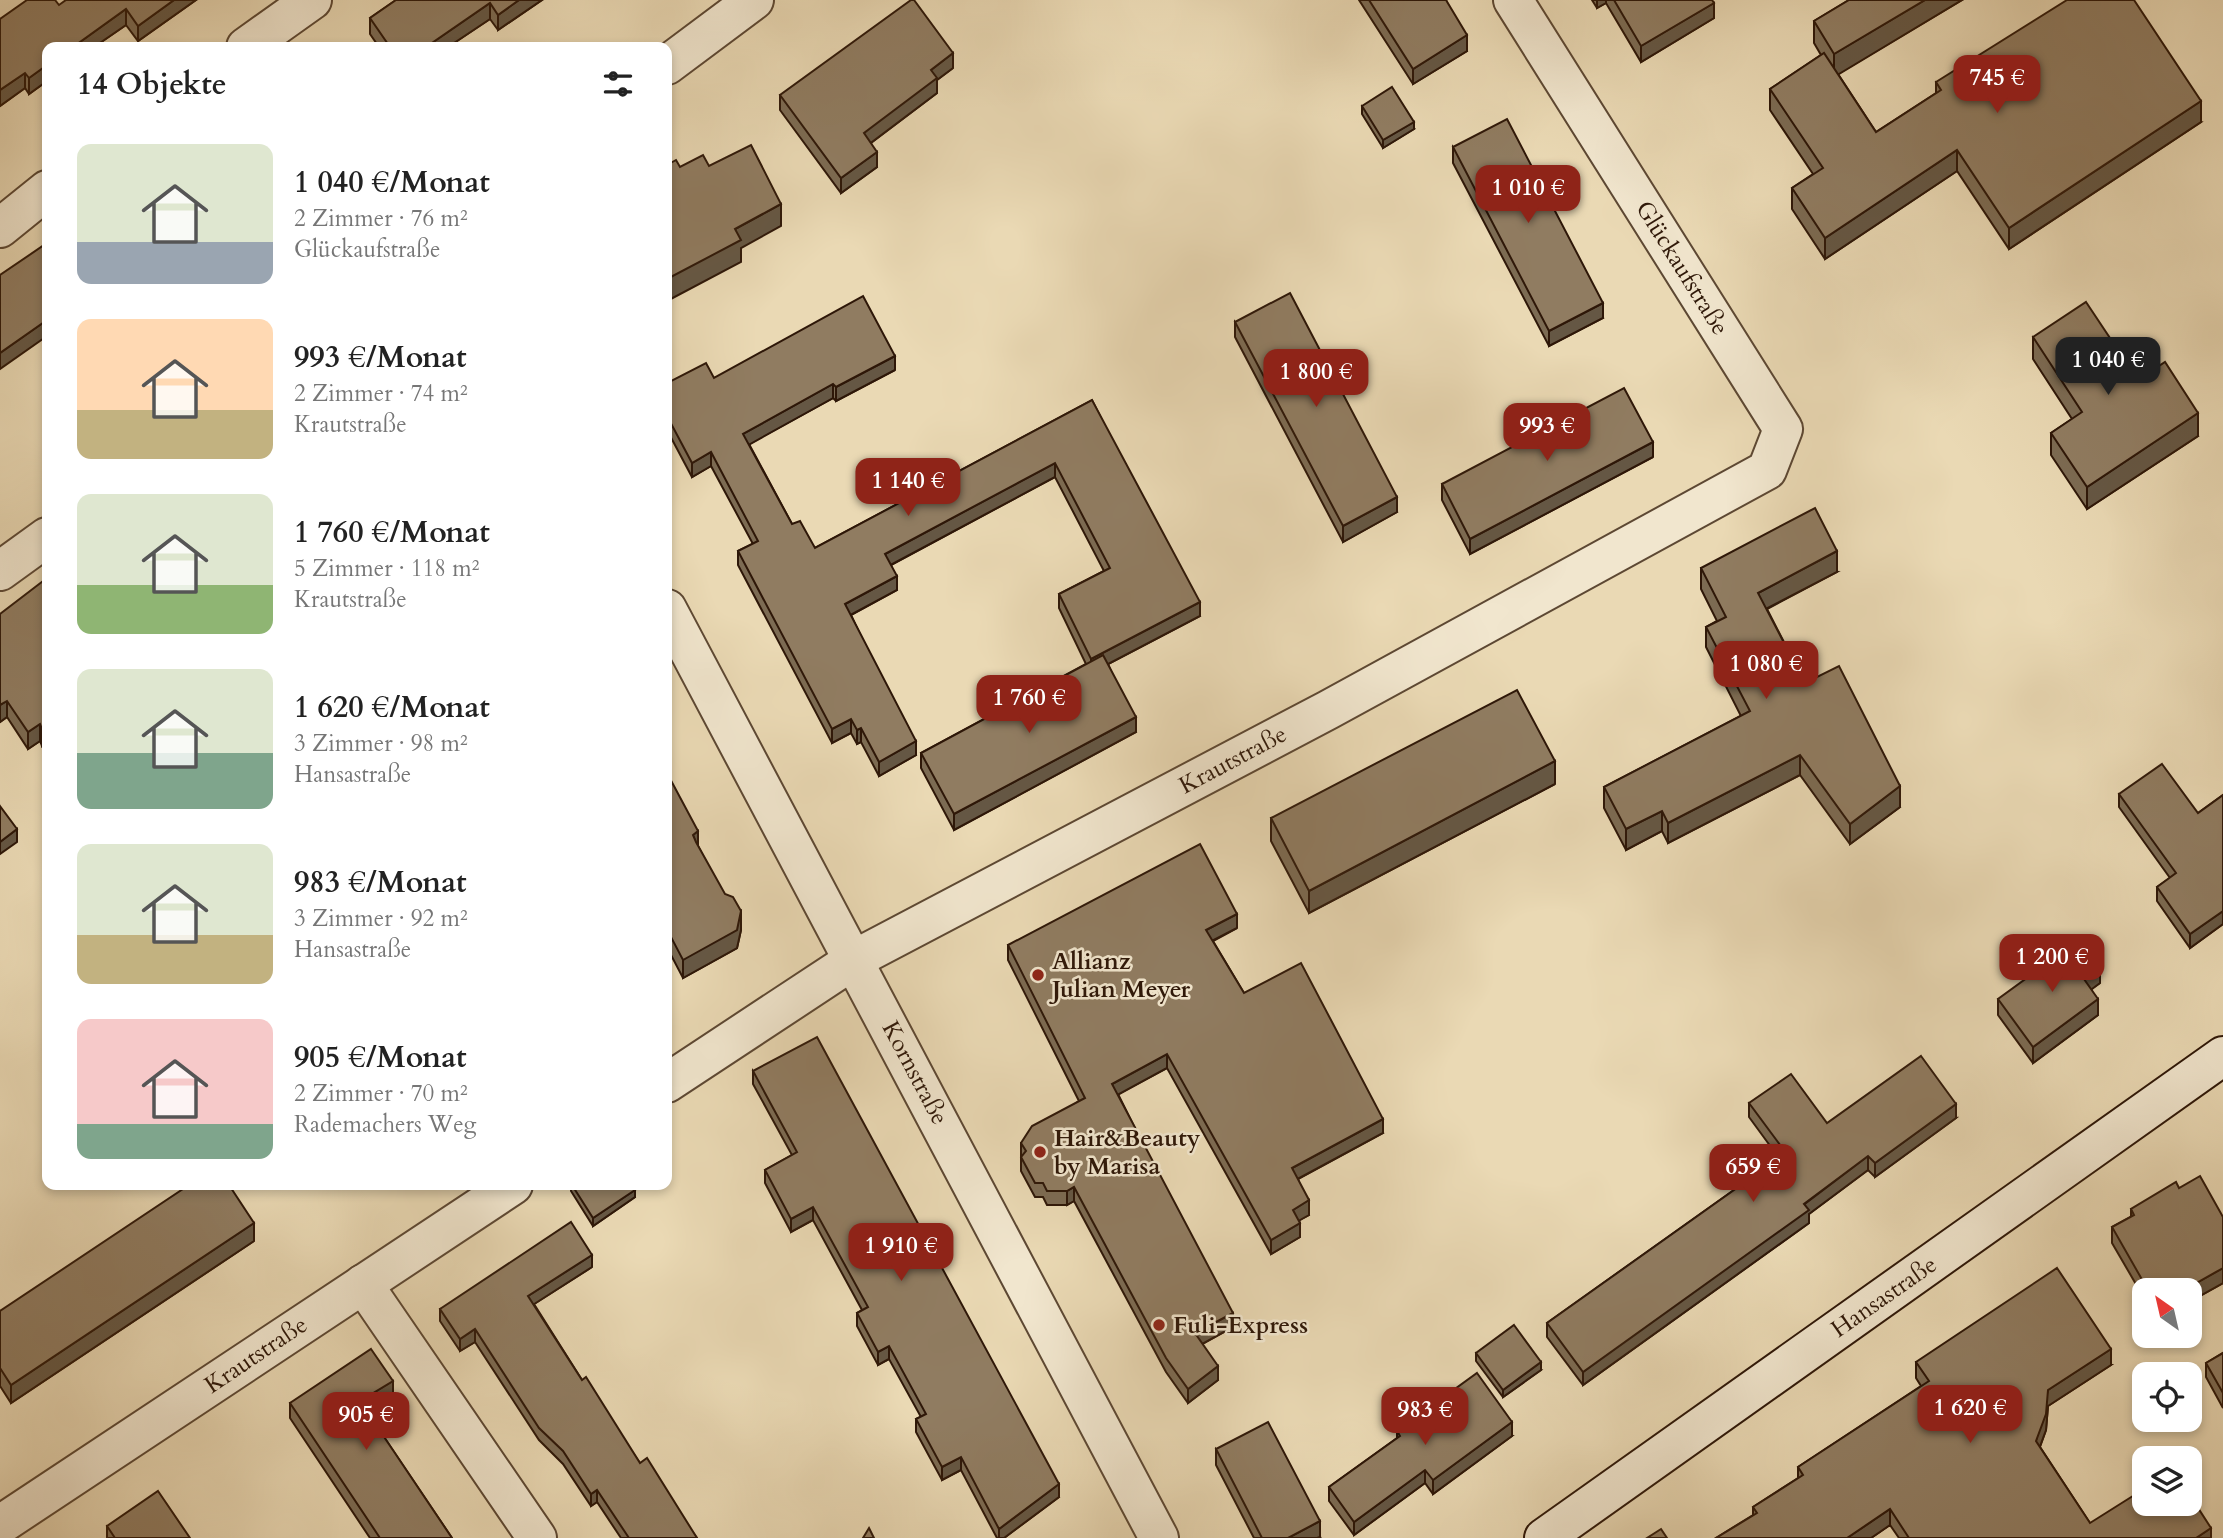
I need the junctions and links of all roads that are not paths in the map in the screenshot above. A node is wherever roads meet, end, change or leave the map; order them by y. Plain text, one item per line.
1 (312, 0) edge
2 (754, 0) edge
3 (1513, 0) edge
4 (253, 42) edge
5 (672, 61) edge
6 (42, 194) edge
7 (0, 228) edge
8 (1783, 429) joint
9 (42, 541) edge
10 (0, 571) edge
11 (672, 618) edge
12 (855, 959) junction
13 (2223, 1056) edge
14 (672, 1080) edge
15 (505, 1190) edge
16 (363, 1283) junction
17 (0, 1525) edge
18 (537, 1538) edge
19 (1159, 1538) edge
20 (1544, 1538) edge

1 - 4 street
2 - 5 street
3 - 8 street, Glückaufstraße
6 - 7 street
8 - 12 street, Krautstraße
9 - 10 street
11 - 12 street, Kornstraße
12 - 14 street, Krautstraße
12 - 19 street, Kornstraße
13 - 20 street, Hansastraße
15 - 16 street, Krautstraße
16 - 17 street, Krautstraße
16 - 18 street

